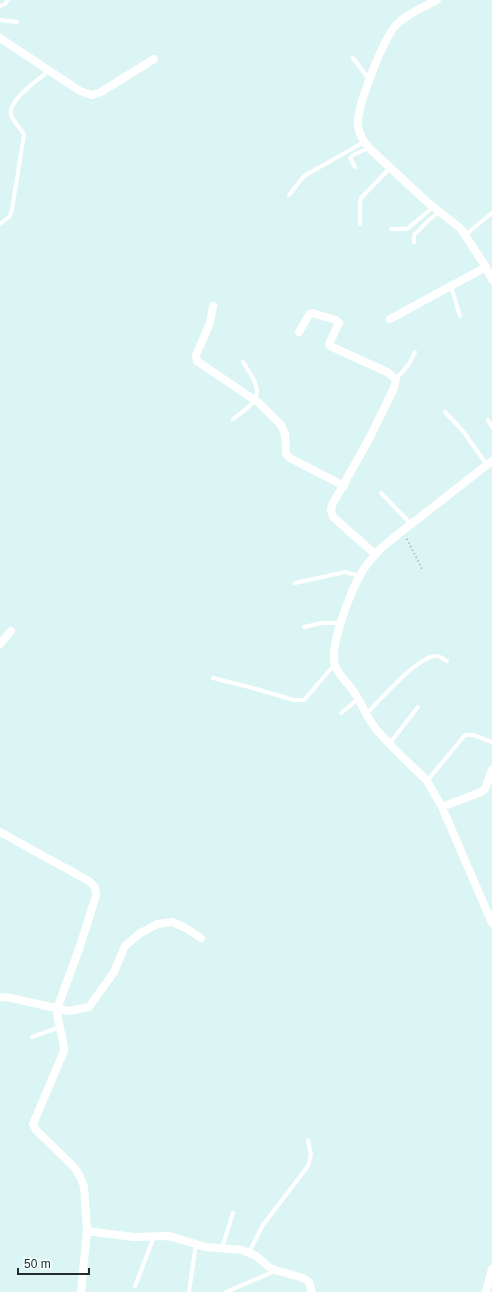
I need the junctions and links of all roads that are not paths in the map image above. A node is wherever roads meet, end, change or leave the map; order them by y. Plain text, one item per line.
1 (8, 0) edge
2 (437, 0) edge
3 (0, 6) edge
4 (0, 20) edge
5 (18, 22) dead end
6 (0, 38) edge
7 (353, 58) dead end
8 (154, 59) dead end
9 (49, 71) junction
10 (369, 79) junction
11 (366, 145) junction
12 (355, 167) dead end
13 (390, 168) junction
14 (289, 195) dead end
15 (436, 209) junction
16 (492, 213) edge
17 (0, 224) edge
18 (360, 224) dead end
19 (390, 229) dead end
20 (466, 235) junction
21 (414, 242) dead end
22 (489, 266) edge
23 (492, 280) edge
24 (451, 286) junction
25 (214, 306) dead end
26 (460, 316) dead end
27 (390, 319) dead end
28 (299, 332) dead end
29 (415, 352) dead end
30 (243, 362) dead end
31 (396, 379) junction
32 (255, 400) junction
33 (444, 412) dead end
34 (233, 419) dead end
35 (488, 420) dead end
36 (492, 427) edge
37 (489, 464) edge
38 (344, 486) junction
39 (381, 492) dead end
40 (411, 524) junction
41 (375, 554) junction
42 (360, 576) junction
43 (295, 583) dead end
44 (342, 623) junction
45 (304, 627) dead end
46 (10, 631) dead end
47 (0, 644) edge
48 (447, 661) dead end
49 (335, 664) junction
50 (213, 678) dead end
51 (358, 698) junction
52 (418, 707) dead end
53 (367, 713) junction
54 (341, 714) dead end
55 (492, 742) edge
56 (390, 743) junction
57 (492, 770) edge
58 (427, 781) junction
59 (442, 807) junction
60 (0, 832) edge
61 (492, 922) edge
62 (201, 938) dead end
63 (0, 997) edge
64 (57, 1009) junction
65 (60, 1027) junction
66 (32, 1037) dead end
67 (308, 1140) dead end
68 (233, 1213) dead end
69 (87, 1231) junction
70 (154, 1236) junction
71 (196, 1244) junction
72 (222, 1248) junction
73 (249, 1252) junction
74 (492, 1269) edge
75 (275, 1270) junction
76 (135, 1286) dead end
77 (81, 1292) edge
78 (188, 1292) edge
79 (226, 1292) edge
80 (312, 1292) edge
81 (486, 1292) edge

1 - 3 lane
2 - 10 street
4 - 5 lane
6 - 9 street
7 - 10 lane
8 - 9 street
9 - 17 lane
10 - 11 street
11 - 12 lane
11 - 13 street
11 - 14 lane
13 - 15 street
13 - 18 lane
15 - 19 lane
15 - 20 street
15 - 21 lane
16 - 20 lane
20 - 22 street
22 - 23 street
22 - 24 street
24 - 26 lane
24 - 27 street
25 - 32 street
28 - 31 street
29 - 31 lane
30 - 32 lane
31 - 38 street
32 - 34 lane
32 - 38 street
33 - 37 lane
35 - 36 lane
37 - 40 street
38 - 41 street
39 - 40 lane
40 - 41 street
41 - 42 street
42 - 43 lane
42 - 44 street
44 - 45 lane
44 - 49 street
46 - 47 street
48 - 53 lane
49 - 50 lane
49 - 51 street
51 - 53 street
51 - 54 lane
52 - 56 lane
53 - 56 street
55 - 58 lane
56 - 58 street
57 - 59 street
58 - 59 street
59 - 61 street
60 - 64 street
62 - 64 street
63 - 64 street
64 - 65 street
65 - 66 lane
65 - 69 street
67 - 73 lane
68 - 72 lane
69 - 70 street
69 - 77 street
70 - 71 street
70 - 76 lane
71 - 72 street
71 - 78 lane
72 - 73 street
73 - 75 street
74 - 81 street
75 - 79 lane
75 - 80 street

